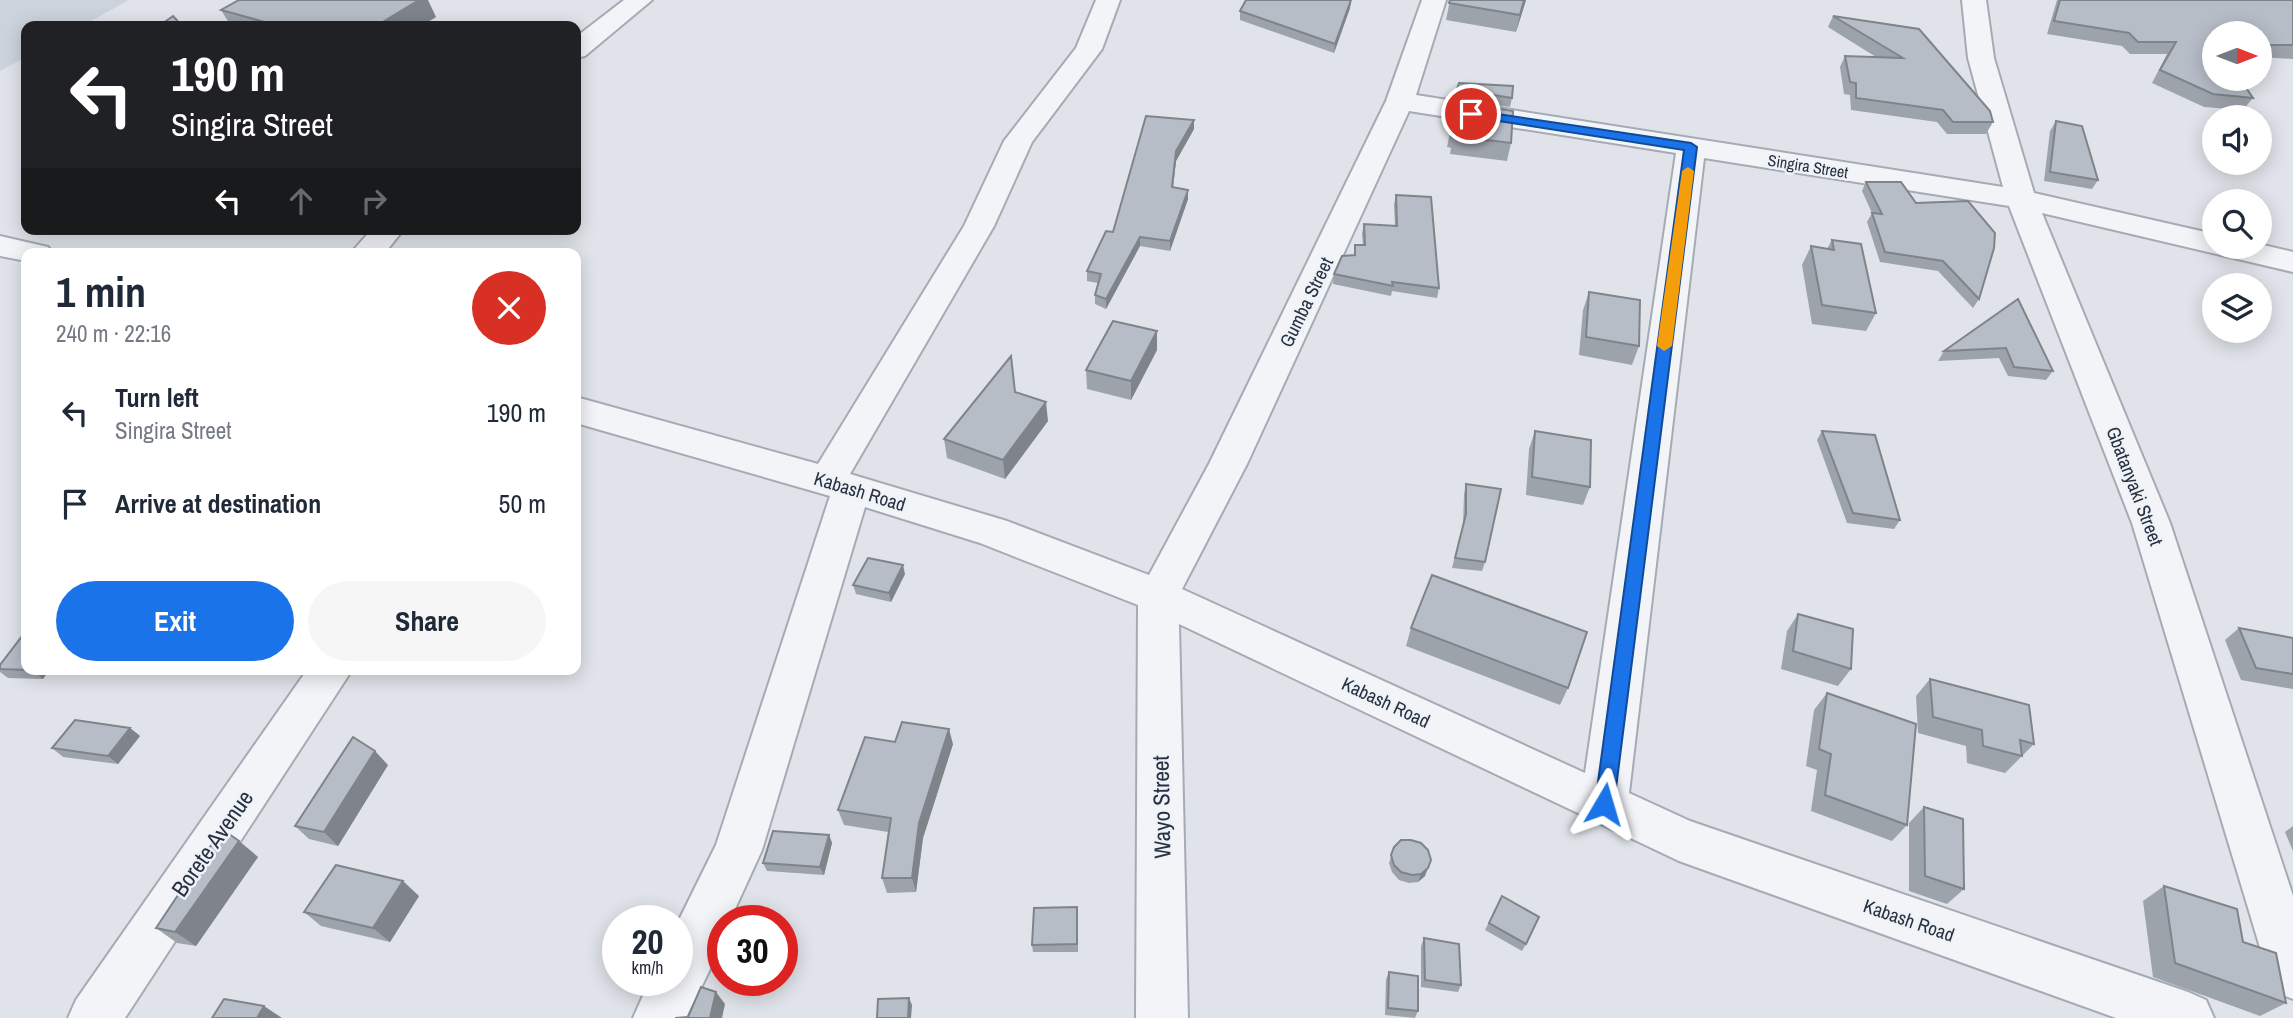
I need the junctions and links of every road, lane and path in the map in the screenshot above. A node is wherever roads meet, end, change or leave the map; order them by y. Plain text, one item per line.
1 (640, 0) edge
2 (1108, 0) edge
3 (1434, 0) edge
4 (1973, 0) edge
5 (581, 46) edge
6 (1400, 101) junction
7 (1691, 147) junction
8 (2021, 199) junction
9 (384, 235) edge
10 (2202, 241) edge
11 (0, 246) edge
12 (372, 248) edge
13 (21, 251) edge
14 (2272, 257) edge
15 (2293, 262) edge
16 (583, 419) edge
17 (839, 484) junction
18 (1158, 596) junction
19 (328, 675) edge
20 (1604, 804) junction
21 (693, 945) edge
22 (2293, 974) edge
23 (669, 996) edge
24 (94, 1018) edge
25 (659, 1018) edge
26 (1162, 1018) edge
27 (2188, 1018) edge

1 - 5 street
2 - 17 street
3 - 6 street, Gumba Street
4 - 8 street, Gbatanyaki Street
6 - 7 street, Singira Street
6 - 18 street, Gumba Street
7 - 8 street, Singira Street
7 - 20 street
8 - 10 street, Singira Street
8 - 22 street, Gbatanyaki Street
9 - 12 street
11 - 13 street
14 - 15 street
16 - 17 street, Kabash Road
17 - 18 street, Kabash Road
17 - 21 street
18 - 20 street, Kabash Road
18 - 26 street, Wayo Street
19 - 24 street, Borete Avenue
20 - 27 street, Kabash Road
23 - 25 street

